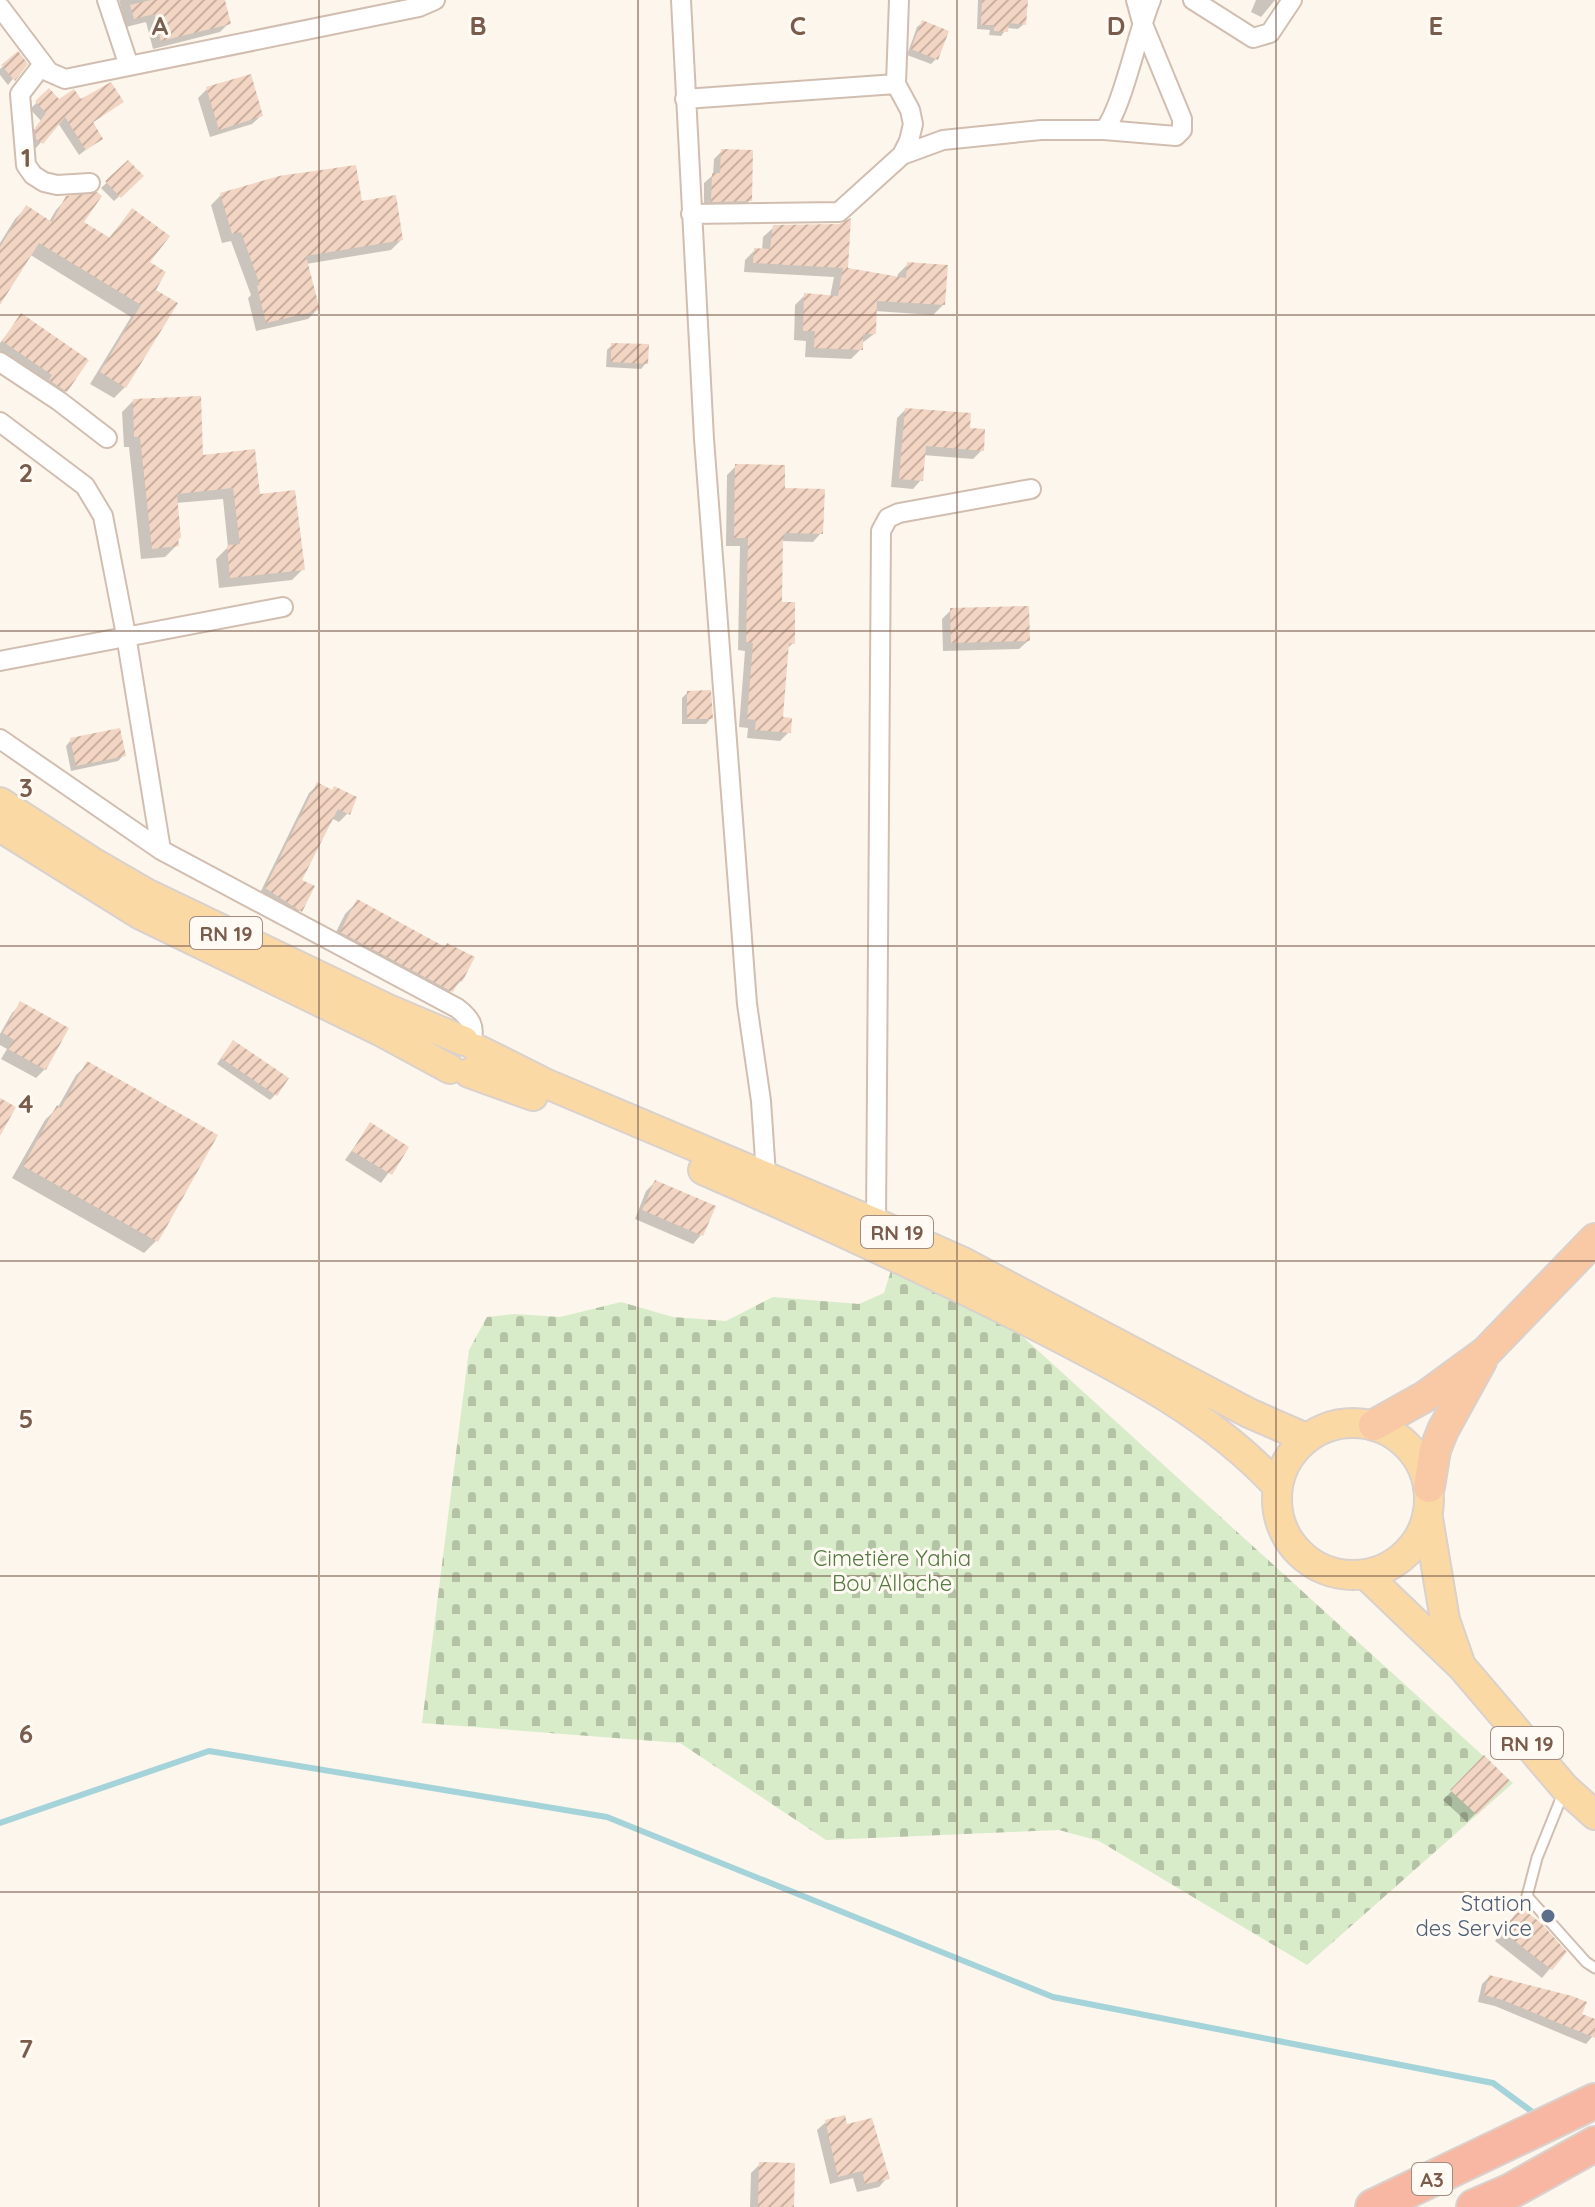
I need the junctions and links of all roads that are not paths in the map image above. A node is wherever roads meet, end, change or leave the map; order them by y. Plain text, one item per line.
1 (107, 0) edge
2 (435, 0) edge
3 (681, 0) edge
4 (899, 0) edge
5 (1136, 0) edge
6 (1151, 0) edge
7 (1193, 0) edge
8 (1292, 0) edge
9 (0, 7) edge
10 (1142, 22) junction
11 (43, 64) junction
12 (129, 66) junction
13 (896, 84) junction
14 (685, 99) junction
15 (1104, 130) junction
16 (902, 155) junction
17 (90, 183) dead end
18 (691, 214) junction
19 (0, 362) edge
20 (0, 422) edge
21 (107, 438) dead end
22 (1031, 489) dead end
23 (283, 607) dead end
24 (126, 635) junction
25 (0, 661) edge
26 (0, 739) edge
27 (0, 802) edge
28 (0, 827) edge
29 (161, 850) junction
30 (466, 1055) junction
31 (766, 1175) junction
32 (876, 1223) junction
33 (1595, 1239) edge
34 (1486, 1352) junction
35 (1374, 1425) junction
36 (1306, 1438) junction
37 (1277, 1486) junction
38 (1429, 1487) junction
39 (1428, 1518) junction
40 (1366, 1575) junction
41 (1462, 1667) junction
42 (1565, 1788) junction
43 (1595, 1815) edge
44 (1595, 1968) edge
45 (1595, 2101) edge
46 (1595, 2144) edge
47 (1373, 2207) edge
48 (1474, 2207) edge

1 - 12 street
2 - 12 street
3 - 14 street
4 - 13 street
5 - 10 street
6 - 10 street
7 - 8 street
9 - 11 street
10 - 15 street
10 - 15 street
11 - 12 street
11 - 17 street
13 - 14 street
13 - 16 street
14 - 18 street
15 - 16 street
16 - 18 street
18 - 31 street
19 - 21 street
20 - 24 street
22 - 32 street
23 - 24 street
24 - 25 street
24 - 29 street
26 - 29 street
27 - 30 main road, RN 19
28 - 30 main road, RN 19
29 - 30 street
30 - 31 main road, RN 19
30 - 37 main road, RN 19
31 - 32 main road, RN 19
32 - 36 main road, RN 19
33 - 34 highway
34 - 35 highway
34 - 38 highway
35 - 36 main road
35 - 38 main road
36 - 37 main road
37 - 40 main road
38 - 39 main road
39 - 40 main road
39 - 41 main road, RN 19
40 - 41 main road, RN 19
41 - 42 main road, RN 19
42 - 43 main road, RN 19
42 - 44 lane
45 - 47 highway, A3
46 - 48 highway, A3

